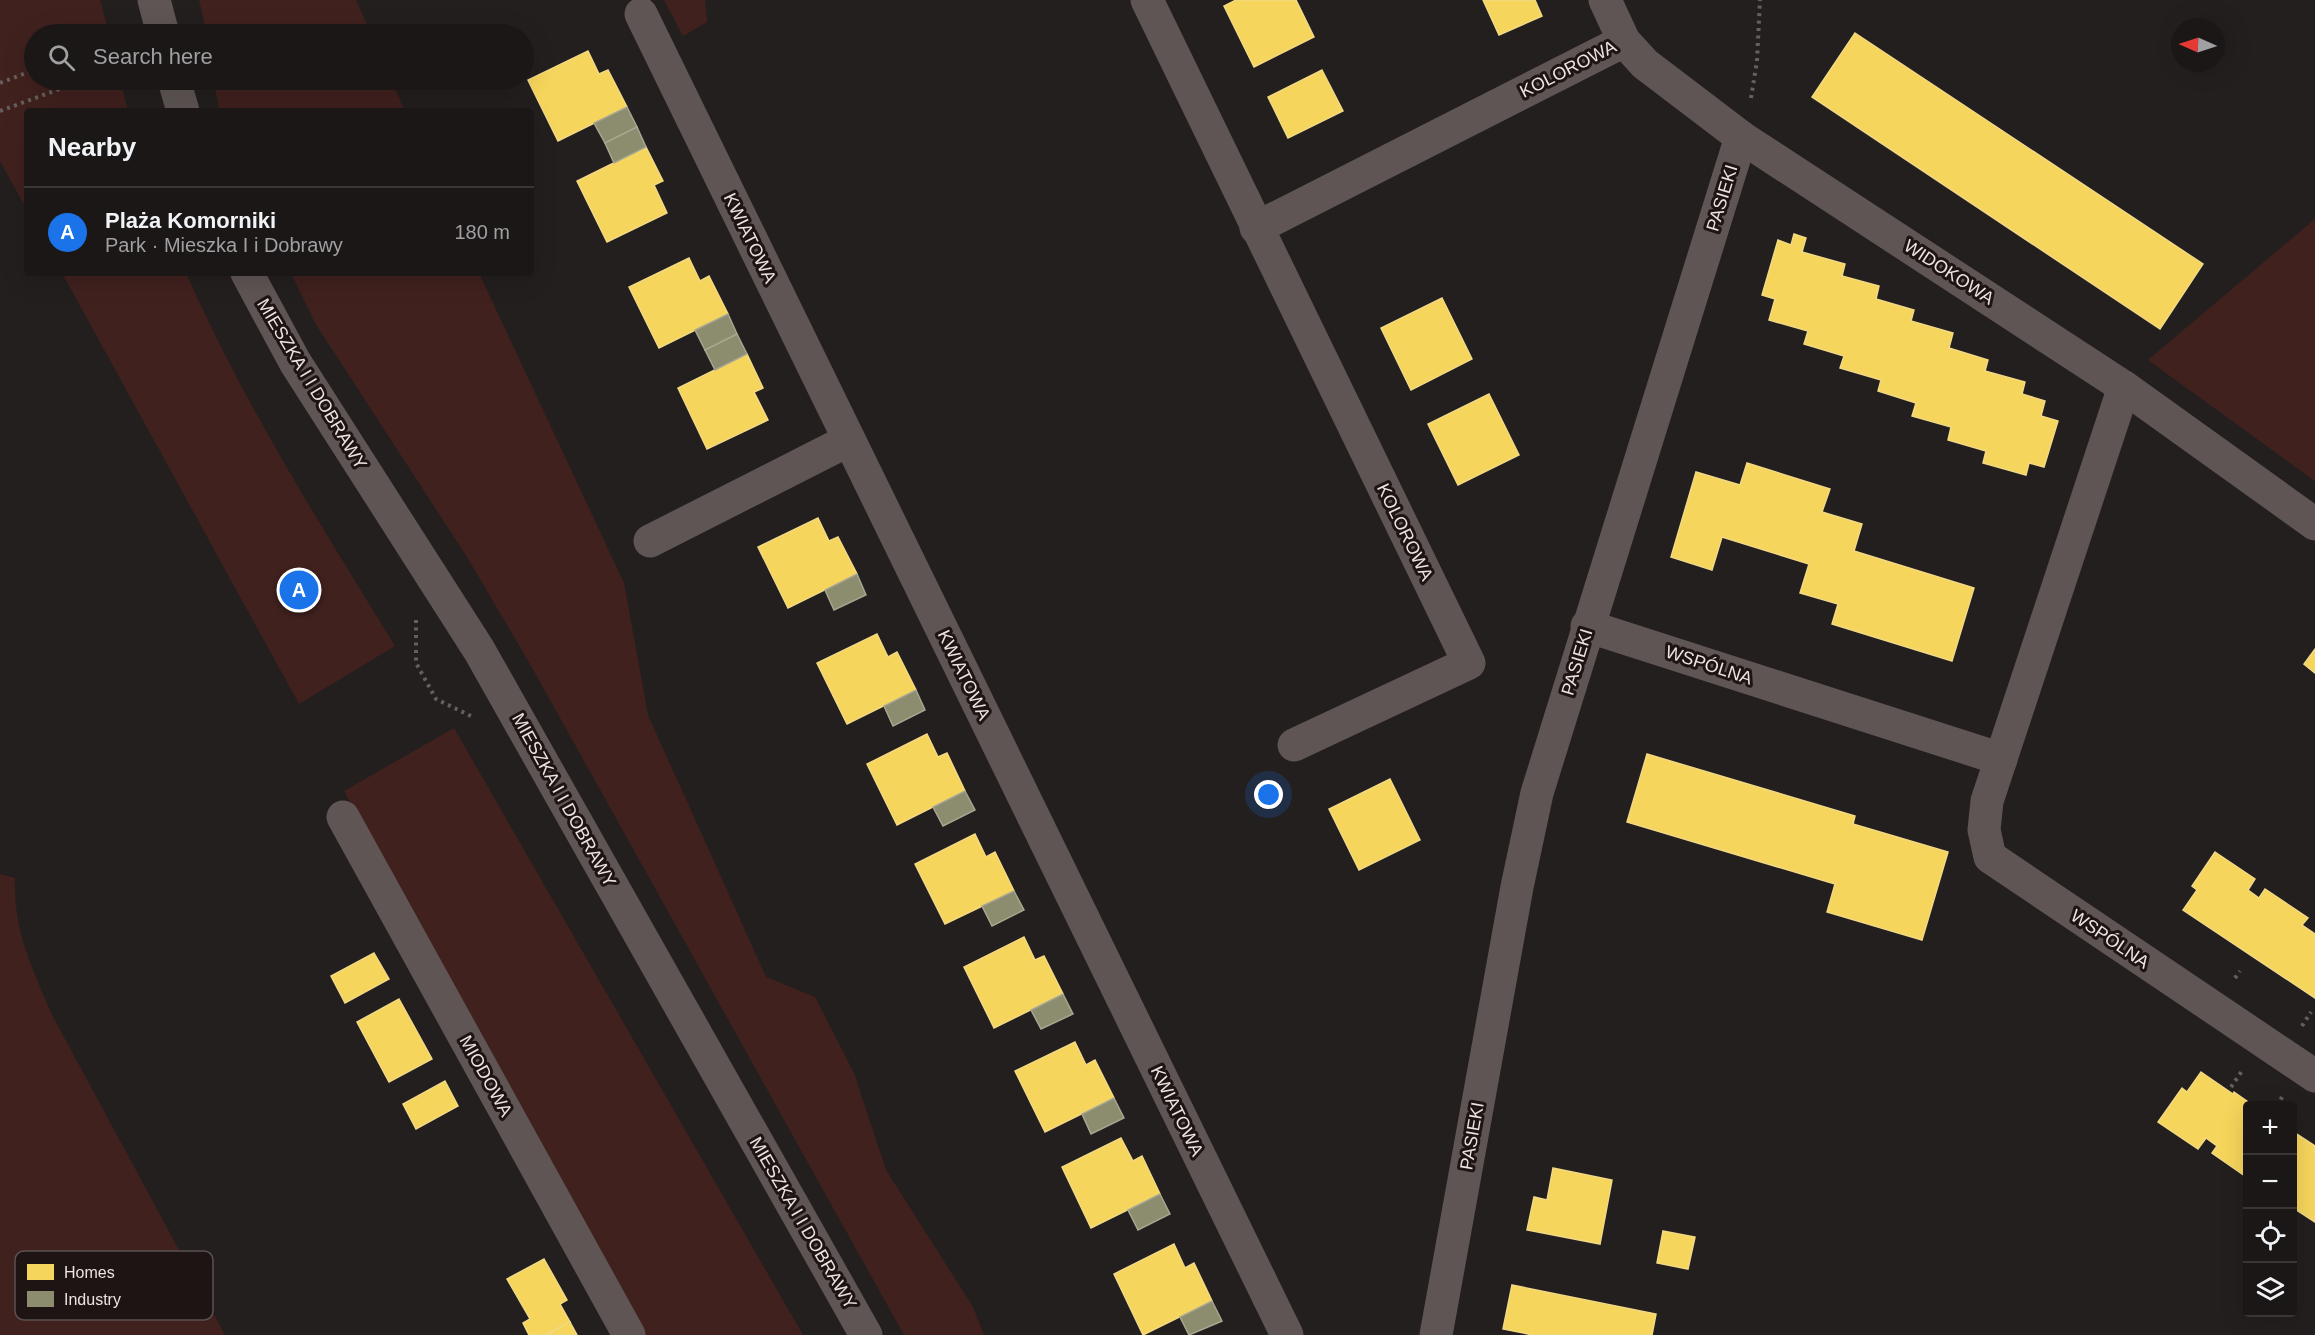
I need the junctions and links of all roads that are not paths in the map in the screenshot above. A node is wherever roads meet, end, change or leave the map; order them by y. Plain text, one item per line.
1 (154, 0) edge
2 (1147, 0) edge
3 (1605, 0) edge
4 (641, 14) dead end
5 (160, 24) edge
6 (1624, 41) junction
7 (177, 90) edge
8 (182, 108) edge
9 (1741, 137) junction
10 (1256, 228) junction
11 (249, 276) edge
12 (2124, 387) junction
13 (849, 440) junction
14 (2315, 524) edge
15 (650, 541) dead end
16 (1587, 626) junction
17 (1294, 745) dead end
18 (2001, 759) junction
19 (343, 817) dead end
20 (2315, 1076) edge
21 (629, 1335) edge
22 (866, 1335) edge
23 (1287, 1335) edge
24 (1437, 1335) edge

1 - 5 street
2 - 10 street, KOLOROWA
3 - 6 street, WIDOKOWA
4 - 13 street, KWIATOWA
6 - 9 street, WIDOKOWA
6 - 10 street, KOLOROWA
7 - 8 street
9 - 12 street, WIDOKOWA
9 - 16 street, PASIEKI
10 - 17 street, KOLOROWA
11 - 22 street, MIESZKA I I DOBRAWY
12 - 14 street, WIDOKOWA
12 - 18 street, WSPÓLNA
13 - 15 street
13 - 23 street, KWIATOWA
16 - 18 street, WSPÓLNA
16 - 24 street, PASIEKI
18 - 20 street, WSPÓLNA
19 - 21 street, MIODOWA

